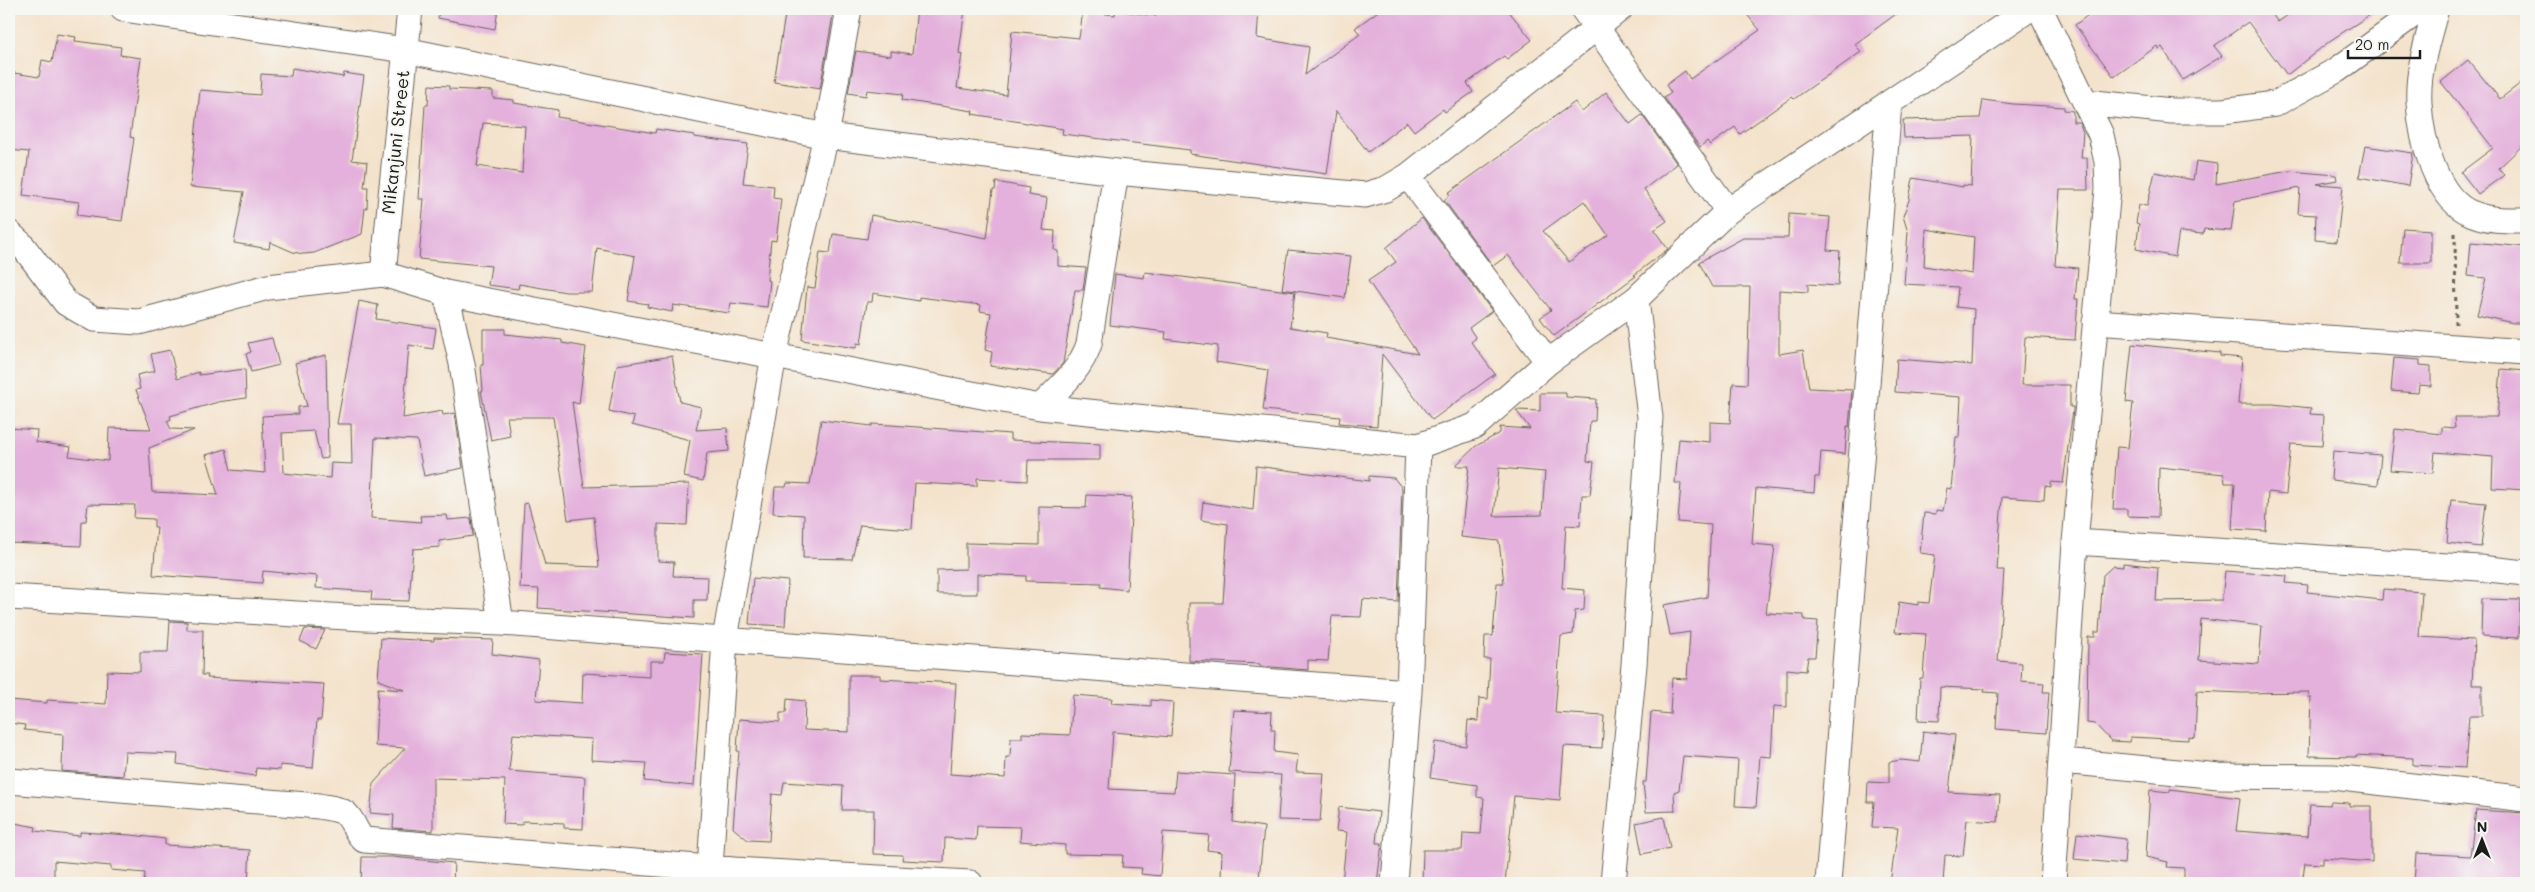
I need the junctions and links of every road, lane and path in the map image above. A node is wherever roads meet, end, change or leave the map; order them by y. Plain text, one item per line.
1 (124, 9) edge
2 (410, 9) edge
3 (849, 9) edge
4 (1620, 9) edge
5 (2029, 9) edge
6 (2040, 9) edge
7 (2421, 9) edge
8 (2436, 9) edge
9 (1590, 18) edge
10 (405, 50) junction
11 (2085, 102) junction
12 (1889, 103) junction
13 (826, 136) junction
14 (1116, 172) junction
15 (1408, 176) junction
16 (2455, 202) junction
17 (1728, 211) junction
18 (2526, 220) edge
19 (9, 233) edge
20 (383, 274) junction
21 (446, 293) junction
22 (1636, 299) junction
23 (2095, 322) junction
24 (2456, 346) junction
25 (2526, 352) edge
26 (774, 355) junction
27 (1548, 362) junction
28 (1040, 407) junction
29 (1418, 446) junction
30 (2075, 542) junction
31 (2526, 573) edge
32 (9, 597) edge
33 (501, 623) junction
34 (725, 638) junction
35 (1409, 692) junction
36 (2063, 761) junction
37 (9, 782) edge
38 (2526, 799) edge
39 (726, 874) edge
40 (970, 883) edge
41 (1394, 883) edge
42 (1613, 883) edge
43 (1828, 883) edge
44 (2054, 883) edge

1 - 10 street
2 - 10 street, Mikanjuni Street
3 - 13 street
4 - 9 street
5 - 12 street
6 - 11 street
7 - 11 street
8 - 16 street
9 - 15 street
9 - 17 street
10 - 13 street
10 - 20 street, Mikanjuni Street
11 - 23 street
12 - 17 street
12 - 43 street
13 - 14 street
13 - 26 street
14 - 15 street
14 - 28 street
15 - 27 street
16 - 18 street
16 - 24 path
17 - 22 street
19 - 20 street
20 - 21 street
21 - 26 street
21 - 33 street
22 - 27 street
22 - 42 street
23 - 24 street
23 - 30 street
24 - 25 street
26 - 28 street
26 - 34 street
27 - 29 street
28 - 29 street
29 - 35 street
30 - 31 street
30 - 36 street
32 - 33 street
33 - 34 street
34 - 35 street
34 - 39 street
35 - 41 street
36 - 38 street
36 - 44 street
37 - 39 street
39 - 40 street

